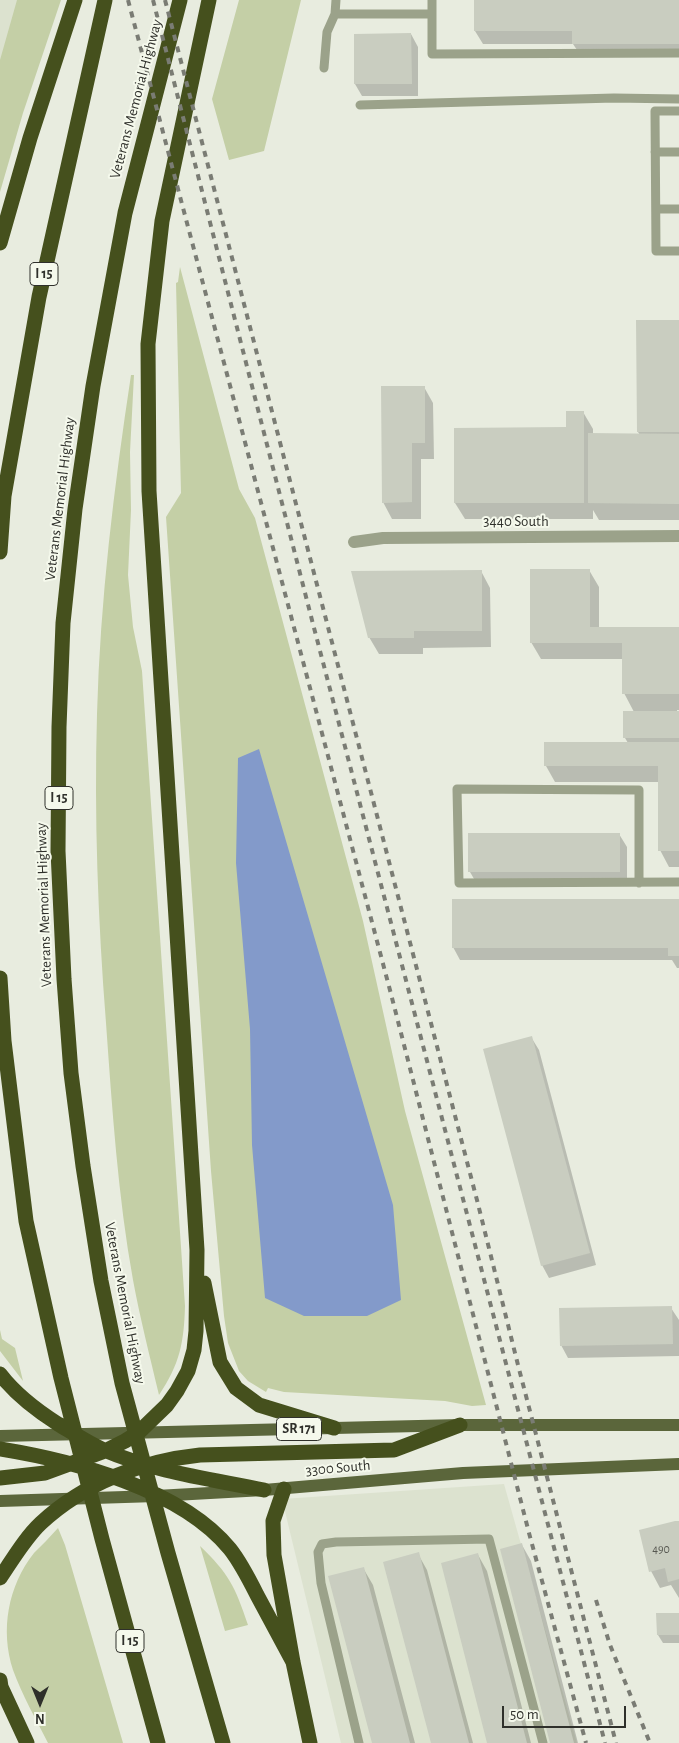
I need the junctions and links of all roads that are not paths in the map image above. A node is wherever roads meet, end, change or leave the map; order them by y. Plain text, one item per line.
1 (75, 0) edge
2 (105, 0) edge
3 (180, 0) edge
4 (209, 0) edge
5 (336, 0) edge
6 (432, 0) edge
7 (335, 14) junction
8 (432, 14) junction
9 (679, 53) edge
10 (324, 68) dead end
11 (679, 99) edge
12 (360, 105) dead end
13 (679, 111) edge
14 (655, 152) junction
15 (679, 152) edge
16 (656, 209) junction
17 (679, 209) edge
18 (0, 243) edge
19 (679, 251) edge
20 (679, 536) edge
21 (354, 542) dead end
22 (0, 552) edge
23 (679, 882) edge
24 (639, 883) junction
25 (0, 978) edge
26 (197, 1250) junction
27 (0, 1374) edge
28 (460, 1425) junction
29 (679, 1425) edge
30 (334, 1428) junction
31 (73, 1433) junction
32 (138, 1433) junction
33 (0, 1436) edge
34 (0, 1449) edge
35 (105, 1451) junction
36 (70, 1464) junction
37 (146, 1464) junction
38 (679, 1464) edge
39 (114, 1476) junction
40 (0, 1478) edge
41 (284, 1489) junction
42 (264, 1490) junction
43 (156, 1496) junction
44 (74, 1498) junction
45 (0, 1500) edge
46 (0, 1578) edge
47 (293, 1662) junction
48 (0, 1680) edge
49 (0, 1709) edge
50 (19, 1743) edge
51 (27, 1743) edge
52 (158, 1743) edge
53 (223, 1743) edge
54 (310, 1743) edge
55 (358, 1743) edge
56 (543, 1743) edge

1 - 18 highway
2 - 22 highway, I 15
3 - 53 highway, Veterans Memorial Highway / I 15
4 - 26 highway
5 - 7 lane
6 - 8 lane
7 - 8 lane
7 - 10 lane
8 - 9 lane
11 - 12 lane
13 - 14 lane
14 - 15 lane
14 - 16 lane
16 - 17 lane
16 - 19 lane
20 - 21 street, 3440 South
23 - 24 lane
24 - 24 lane
25 - 52 highway, I 15
26 - 30 highway
26 - 32 highway
27 - 31 highway
28 - 29 main road, SR 171
28 - 30 main road, SR 171
28 - 37 highway
30 - 32 main road, SR 171
31 - 32 main road, SR 171
31 - 33 main road, SR 171
31 - 35 highway
32 - 35 highway
34 - 36 highway
35 - 36 highway
35 - 37 highway
36 - 39 highway
36 - 40 highway
37 - 39 highway
37 - 42 highway
38 - 41 main road, 3300 South
39 - 43 highway
39 - 44 highway
41 - 42 main road, 3300 South
41 - 47 highway
42 - 43 main road, 3300 South
43 - 44 main road, 3300 South
43 - 47 highway
44 - 45 main road, 3300 South
44 - 46 highway
47 - 54 highway
48 - 51 highway
49 - 50 highway
55 - 56 lane

